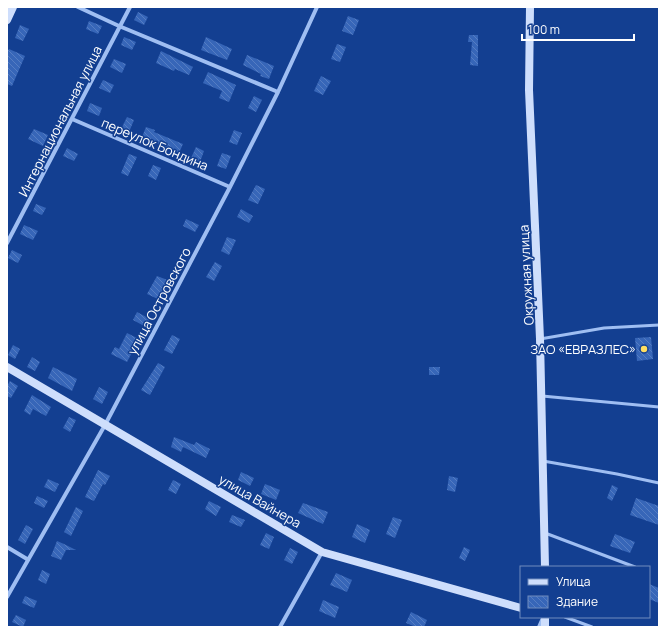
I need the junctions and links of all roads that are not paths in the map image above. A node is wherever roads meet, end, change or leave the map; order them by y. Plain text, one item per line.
1 (14, 7) edge
2 (78, 7) edge
3 (130, 7) edge
4 (317, 7) edge
5 (530, 7) edge
6 (7, 20) edge
7 (120, 26) junction
8 (278, 92) junction
9 (72, 119) junction
10 (230, 187) junction
11 (7, 243) edge
12 (659, 325) edge
13 (540, 339) junction
14 (7, 367) edge
15 (542, 396) junction
16 (659, 407) edge
17 (105, 425) junction
18 (543, 461) junction
19 (659, 483) edge
20 (545, 533) junction
21 (7, 547) edge
22 (322, 552) junction
23 (27, 559) junction
24 (545, 566) edge
25 (632, 566) edge
26 (7, 597) edge
27 (520, 608) edge
28 (544, 618) edge
29 (568, 618) edge
30 (280, 627) edge
31 (539, 627) edge
32 (592, 627) edge

1 - 6 street
2 - 7 street
3 - 7 street, Интернациональная улица
4 - 8 street, улица Островского
5 - 13 street, Окружная улица
7 - 8 street
7 - 9 street, Интернациональная улица
8 - 10 street, улица Островского
9 - 10 street, переулок Бондина
9 - 11 street, Интернациональная улица
10 - 17 street, улица Островского
12 - 13 lane
13 - 15 street, Окружная улица
14 - 17 street, улица Вайнера
15 - 16 lane
15 - 18 street, Окружная улица
17 - 22 street, улица Вайнера
17 - 23 street, улица Островского
18 - 19 lane
18 - 20 street, Окружная улица
20 - 24 street, Окружная улица
20 - 25 lane
21 - 23 street
22 - 27 street, улица Вайнера
22 - 30 street
23 - 26 street, улица Островского
28 - 31 street
29 - 32 lane

